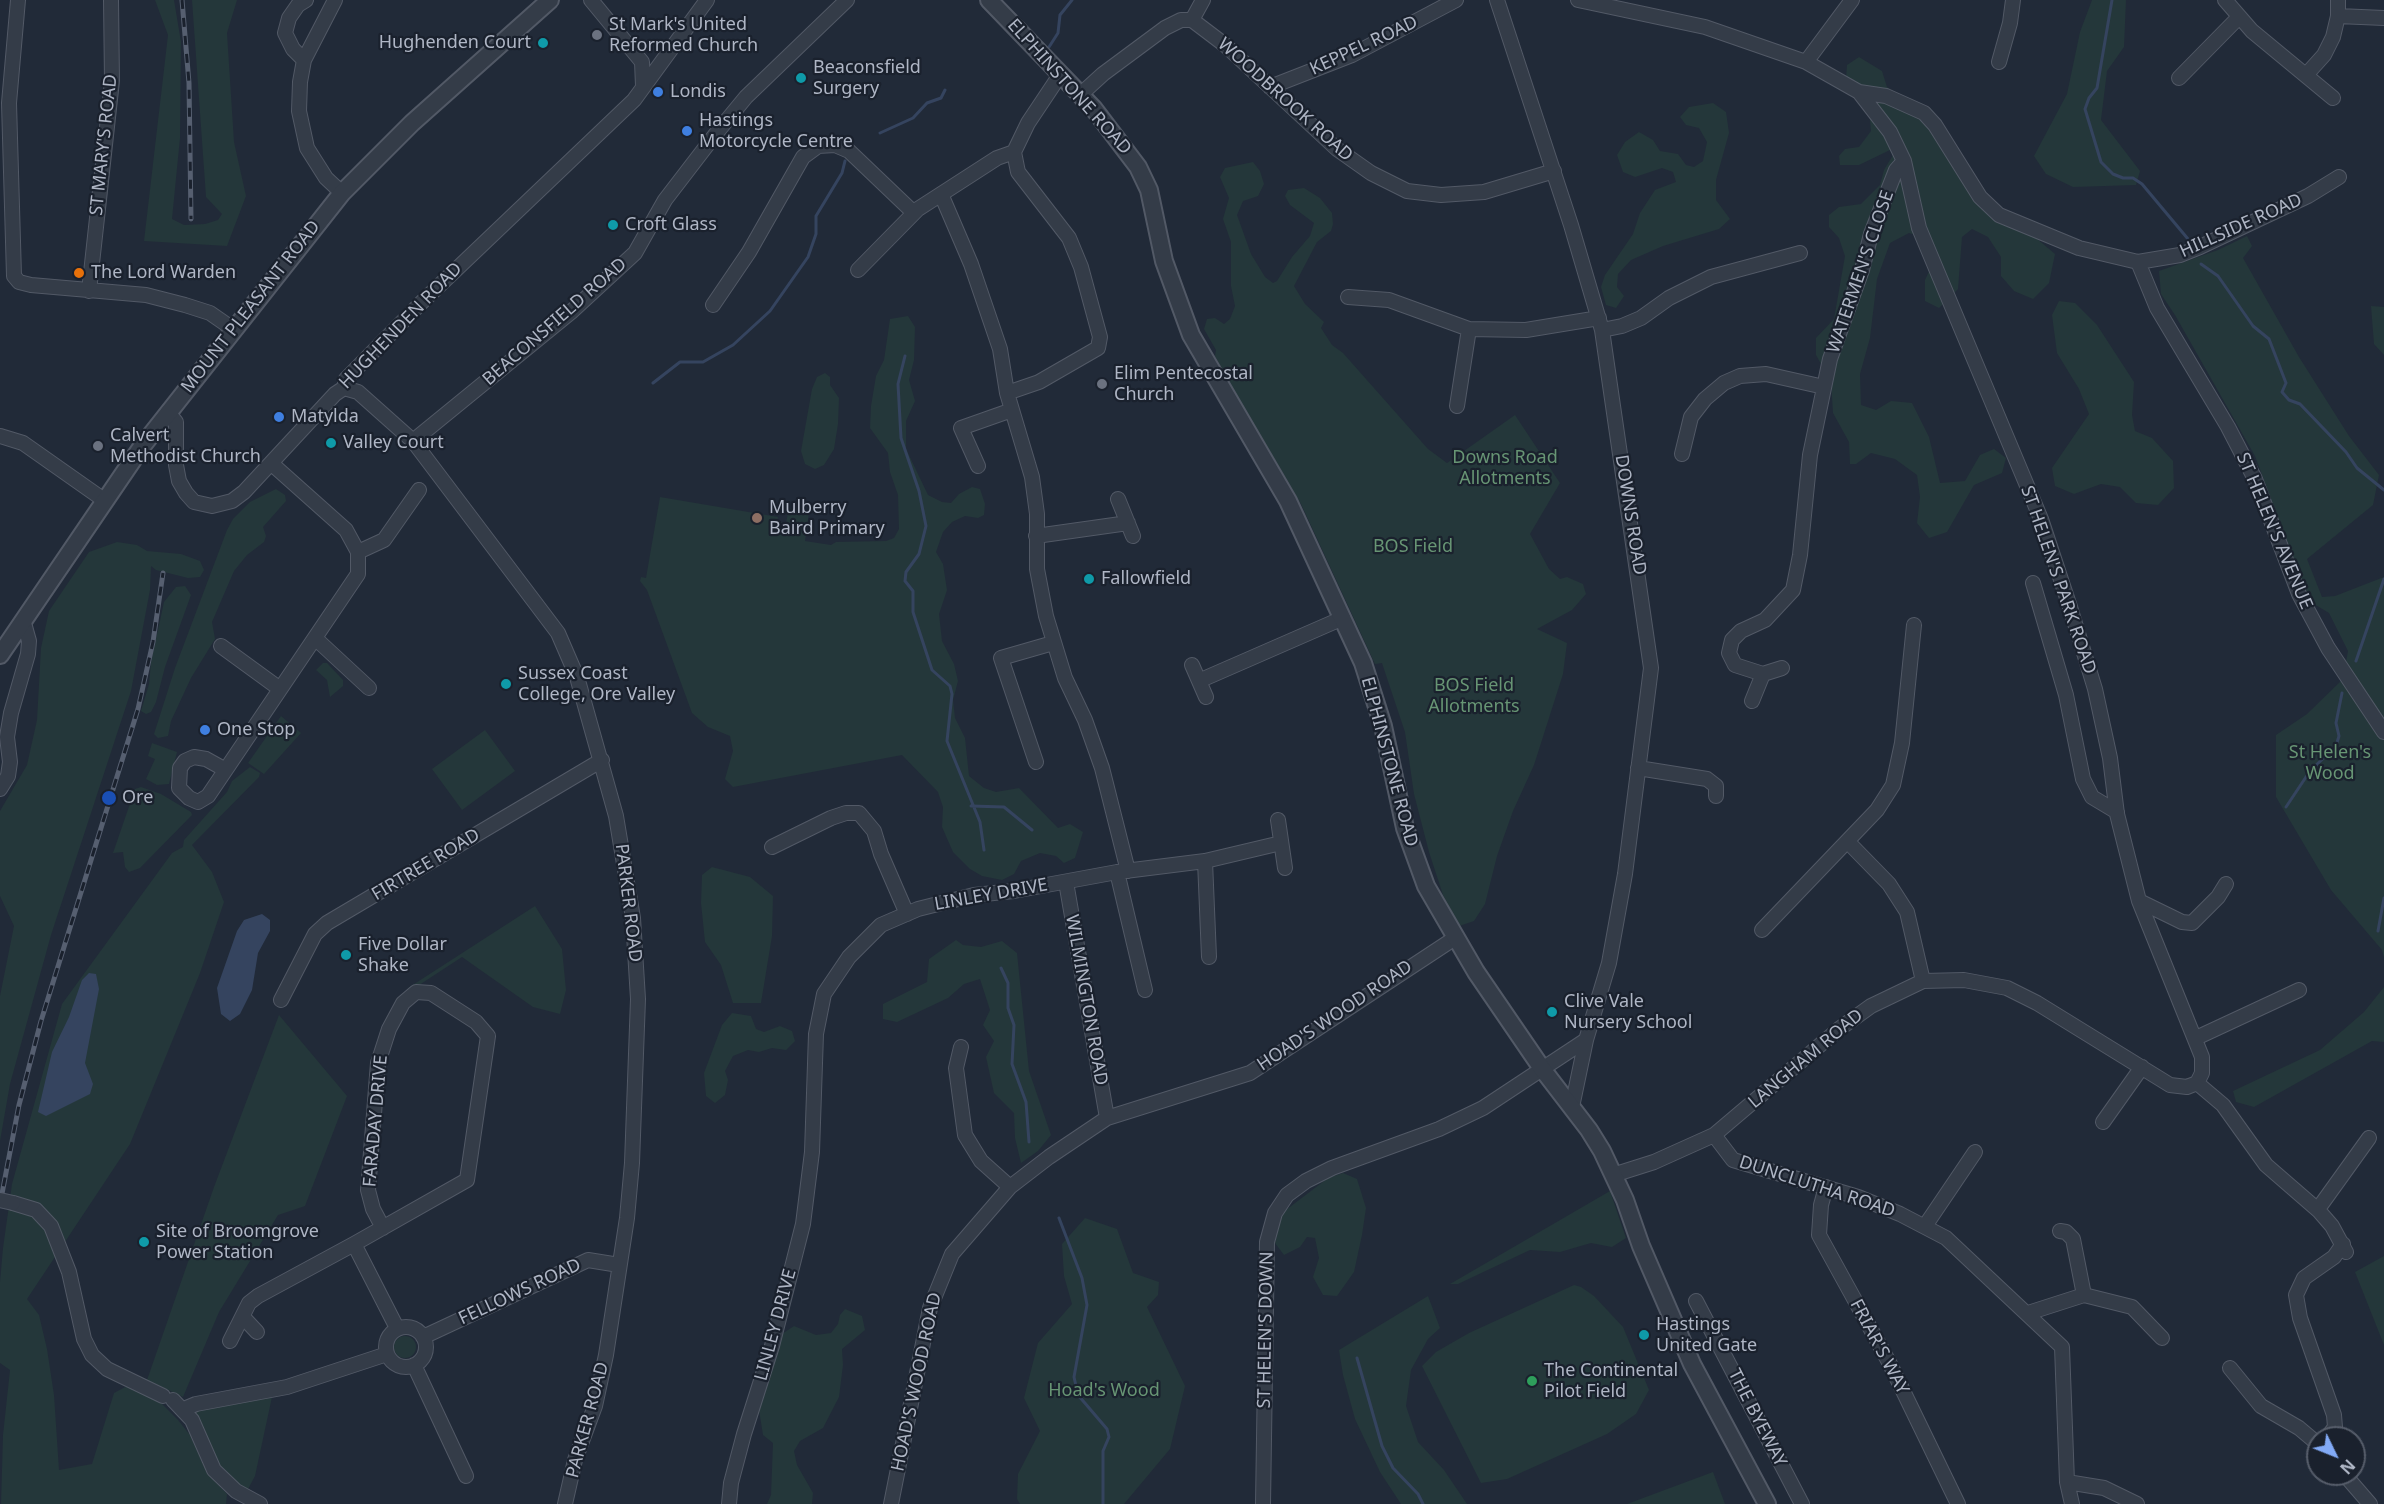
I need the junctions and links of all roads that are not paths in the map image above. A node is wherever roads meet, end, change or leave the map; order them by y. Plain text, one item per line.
1 (18, 0) edge
2 (111, 0) edge
3 (306, 0) edge
4 (550, 0) edge
5 (591, 0) edge
6 (707, 0) edge
7 (847, 0) edge
8 (989, 0) edge
9 (1203, 0) edge
10 (1456, 0) edge
11 (1497, 0) edge
12 (1578, 0) edge
13 (1852, 0) edge
14 (2013, 0) edge
15 (2224, 0) edge
16 (2338, 0) edge
17 (330, 1) edge
18 (2338, 16) junction
19 (2238, 18) junction
20 (2384, 18) edge
21 (1192, 20) junction
22 (666, 54) junction
23 (304, 60) junction
24 (642, 62) junction
25 (1806, 62) junction
26 (1999, 62) dead end
27 (1060, 75) junction
28 (2307, 75) junction
29 (2179, 78) dead end
30 (643, 86) junction
31 (1270, 87) junction
32 (1859, 92) junction
33 (1080, 94) junction
34 (2333, 98) dead end
35 (1014, 152) junction
36 (1904, 161) junction
37 (1554, 171) junction
38 (2339, 177) dead end
39 (342, 193) junction
40 (941, 194) junction
41 (914, 213) junction
42 (1796, 259) dead end
43 (2138, 262) junction
44 (858, 270) dead end
45 (89, 291) junction
46 (1348, 297) dead end
47 (713, 305) dead end
48 (1600, 324) junction
49 (233, 329) junction
50 (1469, 329) junction
51 (1824, 387) junction
52 (344, 388) junction
53 (1007, 393) junction
54 (1454, 398) dead end
55 (1012, 410) junction
56 (168, 412) junction
57 (0, 436) edge
58 (412, 441) junction
59 (1682, 454) dead end
60 (272, 464) junction
61 (978, 466) dead end
62 (419, 490) dead end
63 (1118, 499) dead end
64 (104, 500) junction
65 (1036, 537) junction
66 (358, 552) junction
67 (2033, 584) dead end
68 (1343, 618) junction
69 (24, 623) junction
70 (1914, 625) dead end
71 (315, 638) junction
72 (1053, 643) junction
73 (221, 646) dead end
74 (0, 654) edge
75 (1192, 665) dead end
76 (1782, 668) dead end
77 (1763, 674) junction
78 (1201, 680) junction
79 (280, 688) junction
80 (369, 688) dead end
81 (1206, 697) dead end
82 (1752, 701) dead end
83 (2384, 732) edge
84 (602, 760) junction
85 (1036, 762) dead end
86 (1638, 768) junction
87 (224, 769) dead end
88 (0, 789) edge
89 (1716, 796) dead end
90 (2117, 812) junction
91 (1278, 820) dead end
92 (1848, 842) junction
93 (1281, 843) junction
94 (772, 847) dead end
95 (1205, 861) junction
96 (1285, 868) dead end
97 (1123, 871) junction
98 (1066, 882) junction
99 (2226, 884) dead end
100 (2139, 901) junction
101 (907, 914) junction
102 (1762, 930) dead end
103 (1455, 938) junction
104 (1209, 957) dead end
105 (1923, 981) junction
106 (1145, 990) dead end
107 (2299, 990) dead end
108 (281, 1000) dead end
109 (2196, 1038) junction
110 (1586, 1040) junction
111 (961, 1047) dead end
112 (2142, 1067) junction
113 (1543, 1070) junction
114 (2197, 1083) junction
115 (1572, 1107) junction
116 (1107, 1118) junction
117 (2103, 1122) dead end
118 (1714, 1135) junction
119 (2370, 1138) dead end
120 (1975, 1152) dead end
121 (1613, 1175) junction
122 (1010, 1187) junction
123 (1827, 1187) junction
124 (6, 1201) edge
125 (2318, 1209) junction
126 (1925, 1226) junction
127 (383, 1227) junction
128 (2060, 1231) dead end
129 (354, 1244) junction
130 (619, 1265) junction
131 (2084, 1295) junction
132 (1696, 1301) dead end
133 (2028, 1313) junction
134 (243, 1317) junction
135 (397, 1328) junction
136 (257, 1332) dead end
137 (423, 1337) junction
138 (2162, 1338) dead end
139 (230, 1341) dead end
140 (387, 1354) junction
141 (414, 1365) junction
142 (2230, 1368) dead end
143 (173, 1402) junction
144 (2335, 1426) edge
145 (2306, 1434) edge
146 (466, 1476) dead end
147 (2067, 1482) junction
148 (2354, 1486) edge
149 (235, 1498) edge
150 (260, 1504) edge
151 (565, 1504) edge
152 (729, 1504) edge
153 (891, 1504) edge
154 (1263, 1504) edge
155 (1767, 1504) edge
156 (1802, 1504) edge
157 (1958, 1504) edge
158 (2072, 1504) edge
159 (2137, 1504) edge
160 (2370, 1504) edge

1 - 45 street
2 - 45 street, ST MARY'S ROAD
3 - 23 street
4 - 39 street, MOUNT PLEASANT ROAD
5 - 24 street
6 - 22 street, HUGHENDEN ROAD
7 - 58 street, BEACONSFIELD ROAD
8 - 27 street, ELPHINSTONE ROAD
9 - 21 street
10 - 31 street, KEPPEL ROAD
11 - 37 street, DOWNS ROAD
12 - 25 street, ST HELEN'S PARK ROAD
13 - 25 street
14 - 26 street
15 - 19 street
16 - 18 street
17 - 23 street
18 - 20 street
18 - 28 street
19 - 28 street
19 - 29 street
21 - 31 street, WOODBROOK ROAD
21 - 33 street
22 - 24 street
22 - 30 street, HUGHENDEN ROAD
23 - 39 street
24 - 30 street
25 - 32 street, ST HELEN'S PARK ROAD
27 - 33 street, ELPHINSTONE ROAD
27 - 35 street
28 - 34 street
30 - 52 street, HUGHENDEN ROAD
31 - 37 street, WOODBROOK ROAD
32 - 36 street, ST HELEN'S PARK ROAD
32 - 43 street
33 - 68 street, ELPHINSTONE ROAD
35 - 40 street
35 - 53 street
36 - 51 street, WATERMEN'S CLOSE
36 - 90 street, ST HELEN'S PARK ROAD
37 - 48 street, DOWNS ROAD
38 - 43 street, HILLSIDE ROAD
39 - 49 street, MOUNT PLEASANT ROAD
40 - 41 street
40 - 53 street
41 - 44 street
41 - 47 street
42 - 48 street
43 - 83 street, ST HELEN'S AVENUE
45 - 49 street
46 - 50 street
48 - 50 street
48 - 86 street, DOWNS ROAD
49 - 56 street, MOUNT PLEASANT ROAD
50 - 54 street
51 - 59 street
51 - 77 street, WATERMEN'S CLOSE
52 - 58 street, PARKER ROAD
52 - 60 street, HUGHENDEN ROAD
53 - 55 street
55 - 61 street
55 - 65 street
56 - 60 street, HUGHENDEN ROAD
56 - 64 street, MOUNT PLEASANT ROAD
57 - 64 street
58 - 84 street, PARKER ROAD
60 - 66 street
62 - 66 street
63 - 65 street
64 - 69 street, MOUNT PLEASANT ROAD
65 - 72 street
66 - 71 street
67 - 90 street
68 - 78 street
68 - 103 street, ELPHINSTONE ROAD
69 - 74 street, MOUNT PLEASANT ROAD
69 - 88 street
70 - 92 street
71 - 79 street
71 - 80 street
72 - 85 street
72 - 97 street
73 - 79 street
75 - 78 street
76 - 77 street
77 - 82 street
78 - 81 street
79 - 87 street
84 - 108 street, FIRTREE ROAD
84 - 130 street, PARKER ROAD
86 - 89 street
86 - 110 street, DOWNS ROAD
90 - 100 street, ST HELEN'S PARK ROAD
91 - 93 street
92 - 102 street
92 - 105 street
93 - 95 street, LINLEY DRIVE
93 - 96 street
94 - 101 street
95 - 97 street, LINLEY DRIVE
95 - 104 street
97 - 98 street, LINLEY DRIVE
97 - 106 street
98 - 101 street, LINLEY DRIVE
98 - 116 street, WILMINGTON ROAD
99 - 100 street
100 - 109 street, ST HELEN'S PARK ROAD
101 - 152 street, LINLEY DRIVE
103 - 113 street, ELPHINSTONE ROAD
103 - 116 street, HOAD'S WOOD ROAD
105 - 112 street, LANGHAM ROAD
105 - 118 street, LANGHAM ROAD
107 - 109 street
109 - 114 street, ST HELEN'S PARK ROAD
110 - 113 street
110 - 115 street, DOWNS ROAD
111 - 122 street
112 - 114 street, LANGHAM ROAD
112 - 117 street
113 - 115 street, ELPHINSTONE ROAD
113 - 154 street, ST HELEN'S DOWN
114 - 125 street
115 - 121 street, ELPHINSTONE ROAD
116 - 122 street, HOAD'S WOOD ROAD
118 - 121 street, LANGHAM ROAD
118 - 123 street, DUNCLUTHA ROAD
119 - 125 street
120 - 126 street
121 - 155 street, ELPHINSTONE ROAD
122 - 153 street, HOAD'S WOOD ROAD
123 - 126 street, DUNCLUTHA ROAD
123 - 157 street, FRIAR'S WAY
124 - 143 street
125 - 144 street
126 - 133 street, DUNCLUTHA ROAD
127 - 127 street, FARADAY DRIVE
127 - 129 street
128 - 131 street
129 - 134 street
129 - 135 street
130 - 137 street, FELLOWS ROAD
130 - 151 street, PARKER ROAD
131 - 133 street
131 - 138 street
132 - 156 street, THE BYEWAY
133 - 147 street, DUNCLUTHA ROAD
134 - 136 street
134 - 139 street
135 - 137 street
135 - 140 street
137 - 141 street
140 - 141 street
140 - 143 street
141 - 146 street
142 - 145 street
143 - 149 street
147 - 158 street
147 - 159 street
148 - 160 street
149 - 150 street

